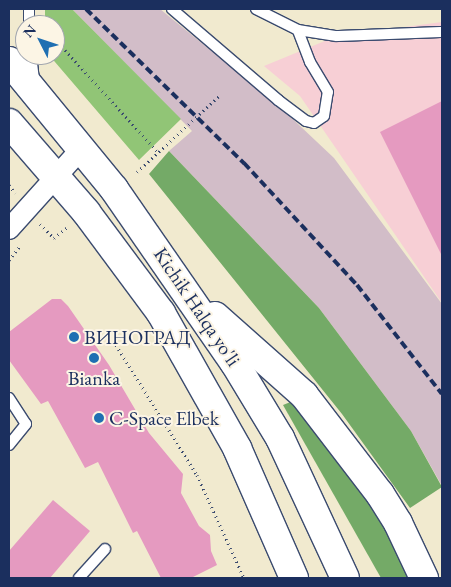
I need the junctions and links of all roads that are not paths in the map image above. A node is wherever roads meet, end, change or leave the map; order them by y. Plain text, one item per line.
1 (172, 9) edge
2 (256, 9) edge
3 (298, 30) junction
4 (442, 32) edge
5 (9, 61) edge
6 (32, 65) edge
7 (35, 90) junction
8 (9, 123) edge
9 (82, 148) junction
10 (56, 175) junction
11 (9, 229) edge
12 (186, 289) junction
13 (9, 398) edge
14 (9, 445) edge
15 (105, 549) dead end
16 (79, 578) edge
17 (294, 578) edge
18 (345, 578) edge
19 (424, 578) edge

1 - 3 lane
2 - 3 lane
3 - 4 lane
5 - 7 highway, Kichik Halqa yo'li
6 - 7 lane
7 - 9 highway, Kichik Halqa yo'li
8 - 10 highway, Kichik Halqa yo'li
9 - 10 street
9 - 12 highway, Kichik Halqa yo'li
10 - 11 street
10 - 17 highway, Kichik Halqa yo'li
12 - 18 highway, Kichik Halqa yo'li
12 - 19 highway
13 - 14 lane
15 - 16 lane

